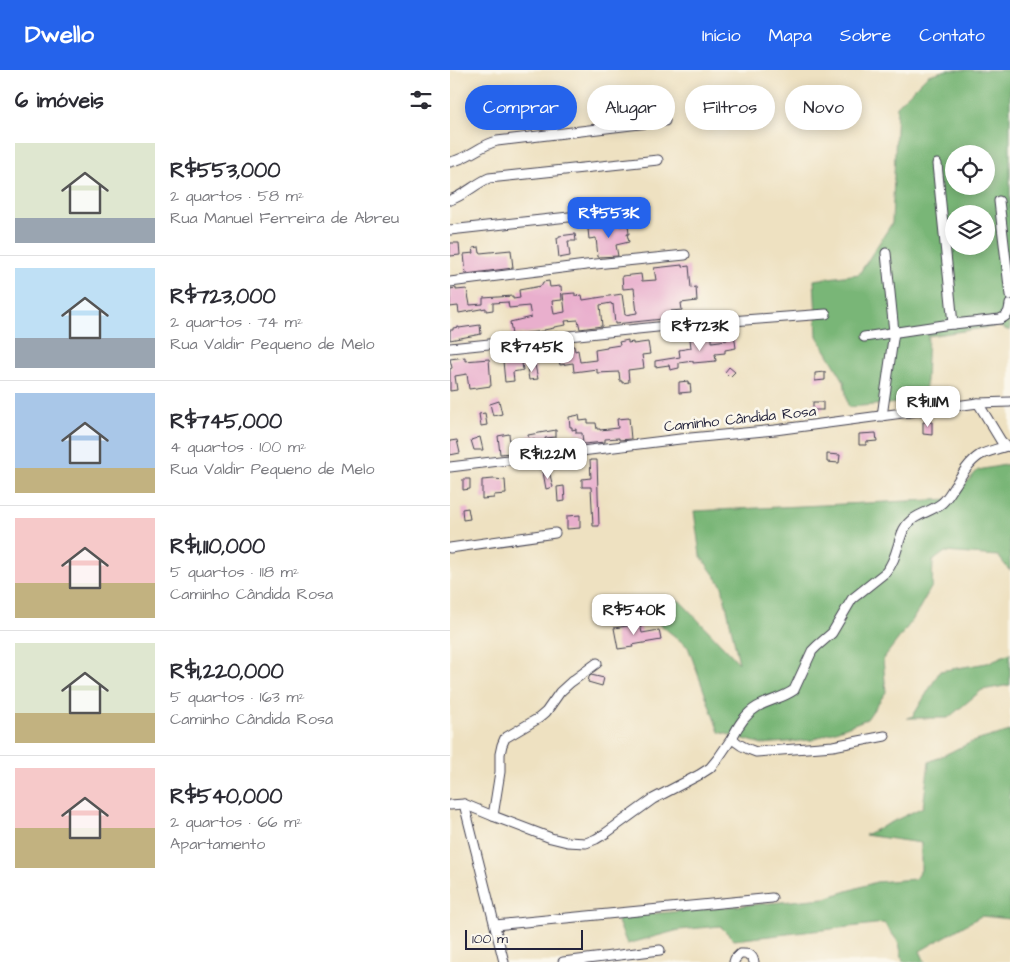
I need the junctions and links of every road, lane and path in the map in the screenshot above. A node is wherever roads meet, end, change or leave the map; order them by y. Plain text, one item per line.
1 (589, 130) edge
2 (658, 160) dead end
3 (450, 162) edge
4 (938, 164) dead end
5 (450, 200) edge
6 (999, 201) dead end
7 (642, 209) dead end
8 (450, 230) edge
9 (886, 253) dead end
10 (685, 256) dead end
11 (450, 282) edge
12 (1010, 295) edge
13 (1010, 304) edge
14 (826, 314) dead end
15 (953, 324) junction
16 (894, 332) junction
17 (864, 337) dead end
18 (450, 348) edge
19 (1010, 402) edge
20 (978, 403) junction
21 (882, 416) junction
22 (1008, 447) edge
23 (450, 467) edge
24 (555, 533) dead end
25 (450, 548) edge
26 (597, 663) dead end
27 (885, 736) dead end
28 (732, 738) junction
29 (464, 804) junction
30 (450, 805) edge
31 (493, 816) junction
32 (772, 898) dead end
33 (495, 925) junction
34 (660, 950) dead end
35 (504, 962) edge
36 (563, 962) edge
37 (734, 962) edge
38 (754, 962) edge

1 - 3 street
2 - 5 street
4 - 15 street
6 - 12 street
7 - 8 street
9 - 16 street
10 - 11 street
13 - 15 street
14 - 18 street
15 - 16 street
16 - 17 street
16 - 21 street
19 - 20 street, Caminho Cândida Rosa
20 - 21 street, Caminho Cândida Rosa
20 - 22 street
21 - 23 street, Caminho Cândida Rosa
22 - 28 street
24 - 25 street
26 - 31 street
27 - 28 street
28 - 31 street
29 - 30 street
29 - 31 street
29 - 33 street
32 - 33 street
33 - 35 street
34 - 36 street
37 - 38 street

